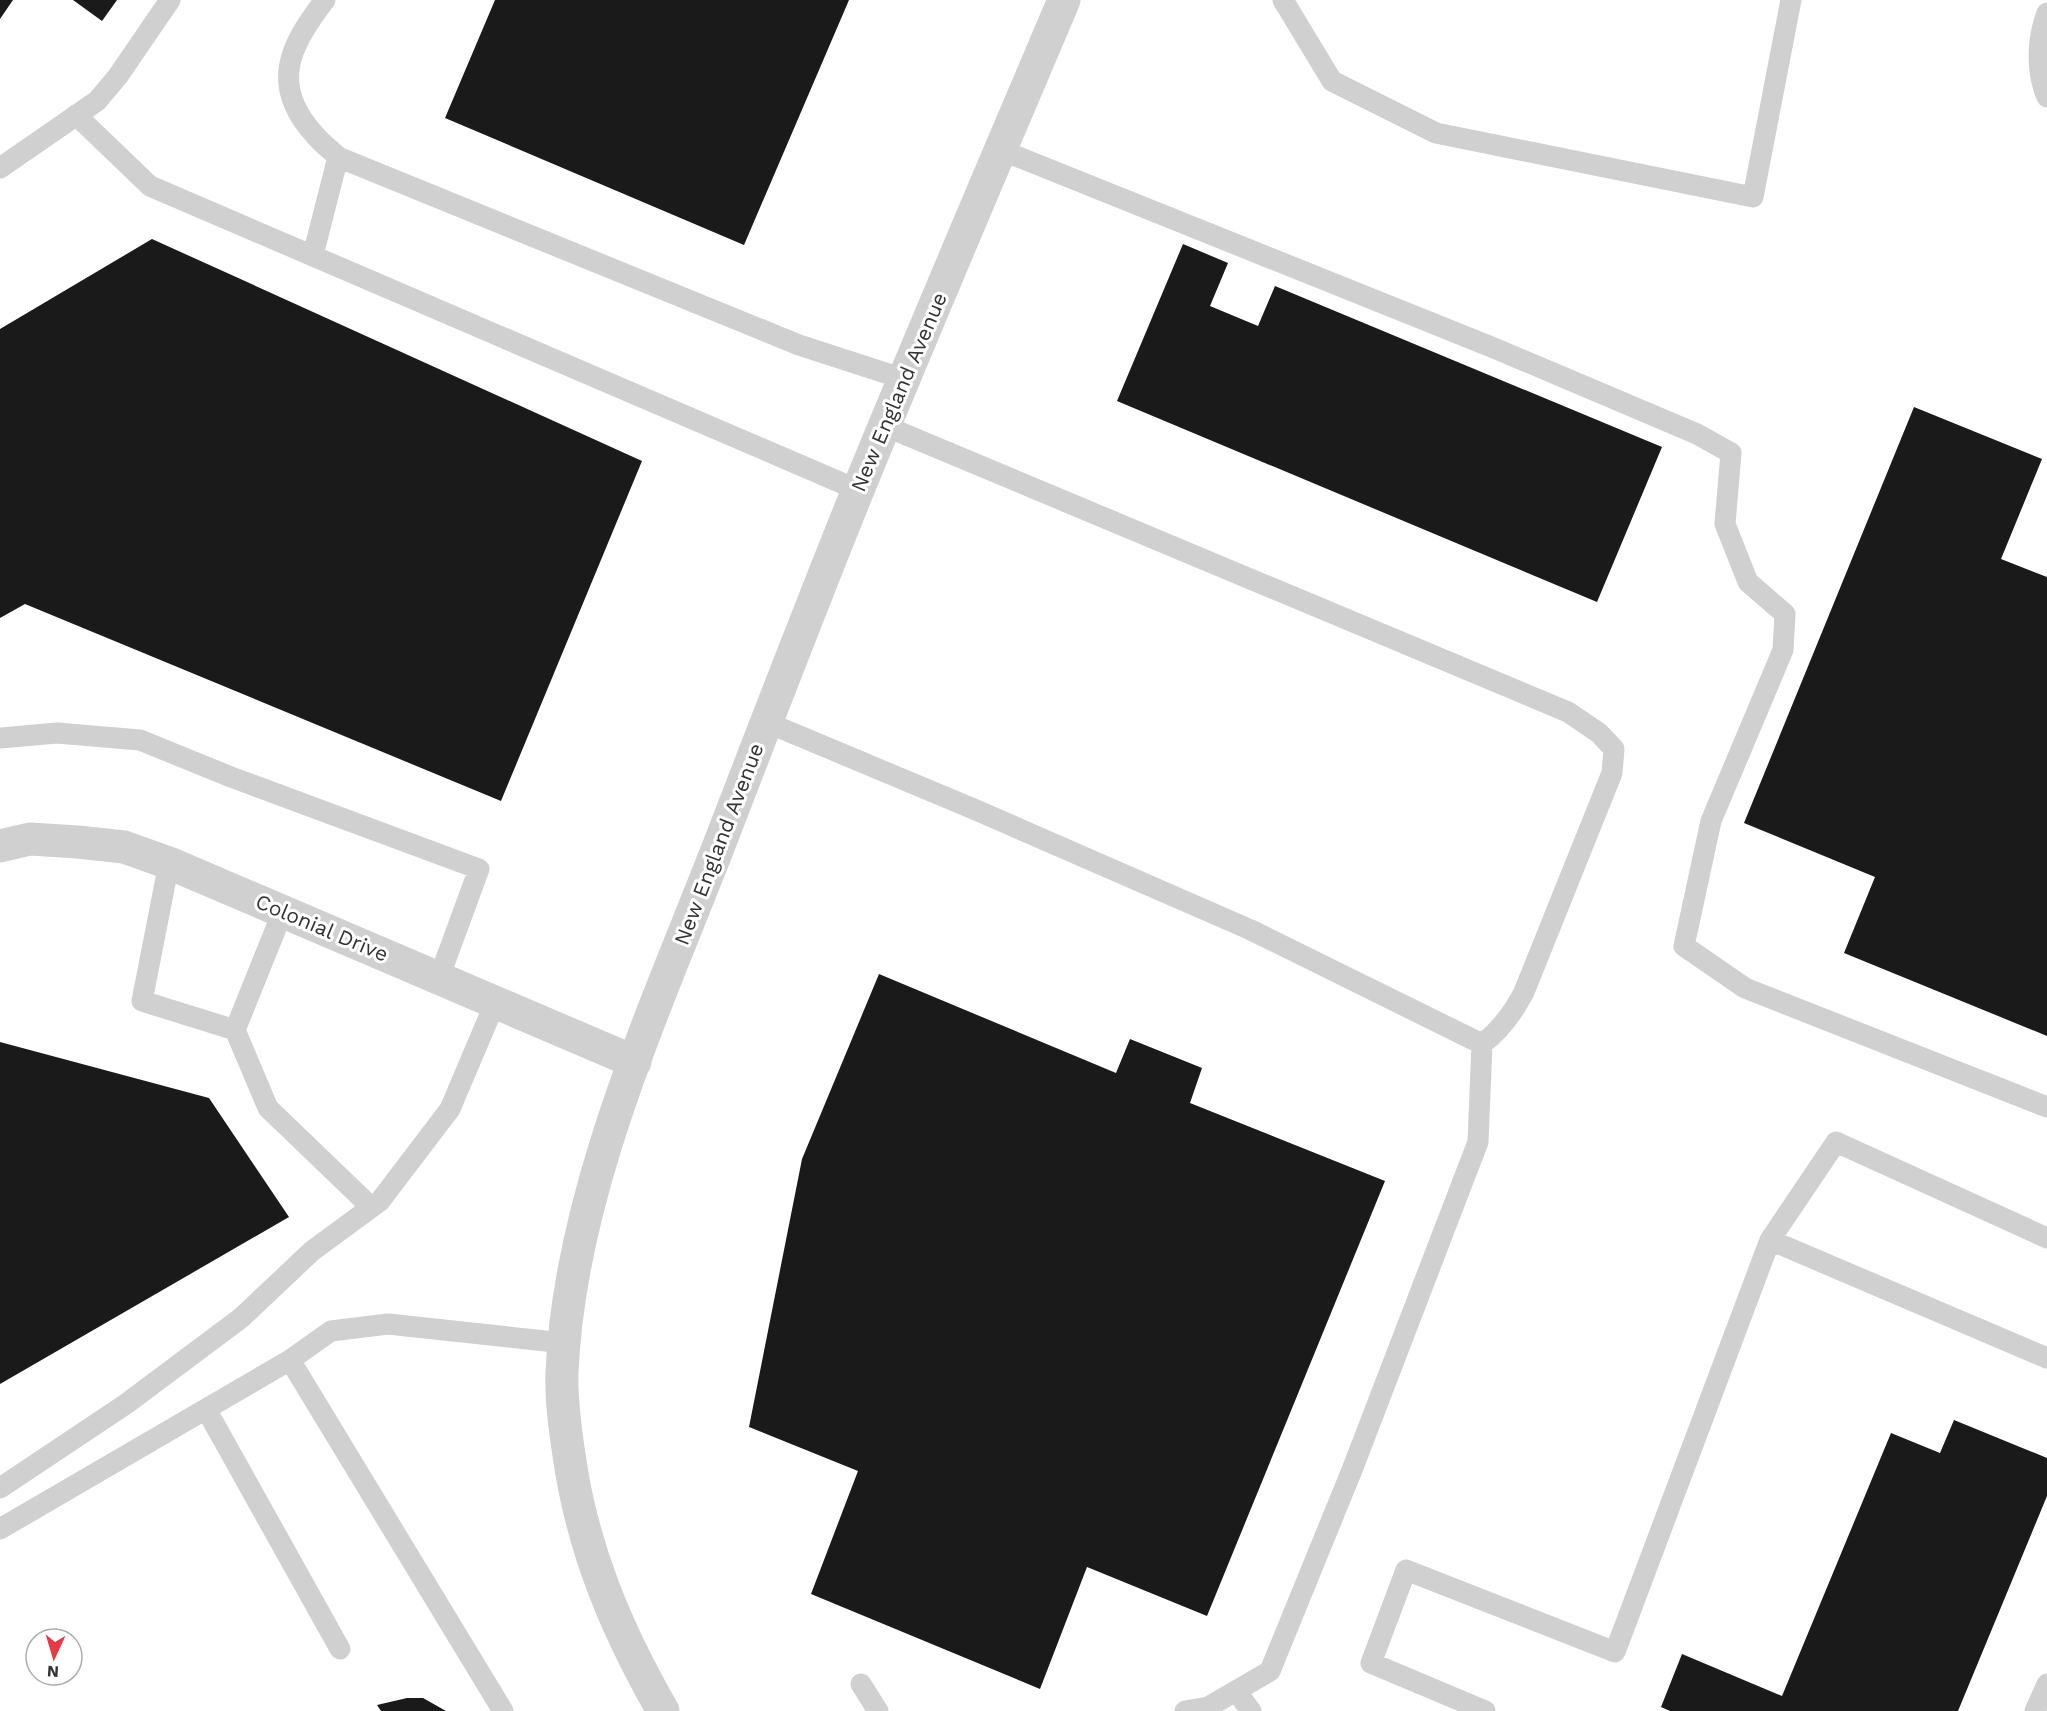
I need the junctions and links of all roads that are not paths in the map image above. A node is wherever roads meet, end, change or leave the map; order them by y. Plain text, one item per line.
1 (170, 0) edge
2 (325, 0) edge
3 (1064, 0) edge
4 (1283, 0) edge
5 (1791, 0) edge
6 (2047, 13) edge
7 (2047, 97) edge
8 (76, 115) junction
9 (1001, 150) junction
10 (338, 156) junction
11 (0, 168) edge
12 (313, 255) junction
13 (904, 379) junction
14 (885, 426) junction
15 (858, 490) junction
16 (766, 722) junction
17 (0, 738) edge
18 (0, 846) edge
19 (169, 863) junction
20 (283, 911) junction
21 (439, 978) junction
22 (495, 1003) junction
23 (235, 1030) junction
24 (1482, 1044) junction
25 (634, 1062) junction
26 (2047, 1107) edge
27 (370, 1207) junction
28 (2047, 1238) edge
29 (1770, 1240) junction
30 (564, 1343) junction
31 (2047, 1358) edge
32 (290, 1360) junction
33 (206, 1408) junction
34 (0, 1488) edge
35 (0, 1529) edge
36 (340, 1649) dead end
37 (861, 1684) dead end
38 (2047, 1684) edge
39 (1236, 1691) junction
40 (503, 1711) edge
41 (663, 1711) edge
42 (878, 1711) edge
43 (1185, 1711) edge
44 (1251, 1711) edge
45 (1485, 1711) edge
46 (2035, 1711) edge

1 - 8 lane
2 - 10 lane
3 - 9 street, New England Avenue
4 - 5 lane
6 - 7 lane
8 - 11 lane
8 - 12 lane
9 - 13 street, New England Avenue
9 - 26 lane
10 - 12 lane
10 - 13 lane
12 - 15 lane
13 - 14 street, New England Avenue
14 - 15 street, New England Avenue
14 - 24 lane
15 - 16 street, New England Avenue
16 - 24 lane
16 - 25 street, New England Avenue
17 - 21 lane
18 - 19 street, Colonial Drive
19 - 20 street, Colonial Drive
19 - 23 lane
20 - 21 street, Colonial Drive
20 - 23 lane
21 - 22 street, Colonial Drive
22 - 25 street, Colonial Drive
22 - 27 lane
23 - 27 lane
24 - 39 lane
25 - 30 street, New England Avenue
27 - 34 lane
28 - 29 lane
29 - 31 lane
29 - 45 lane
30 - 32 lane
30 - 41 street, New England Avenue
32 - 33 lane
32 - 40 lane
33 - 35 lane
33 - 36 lane
37 - 42 lane
38 - 46 lane
39 - 43 lane
39 - 44 lane

